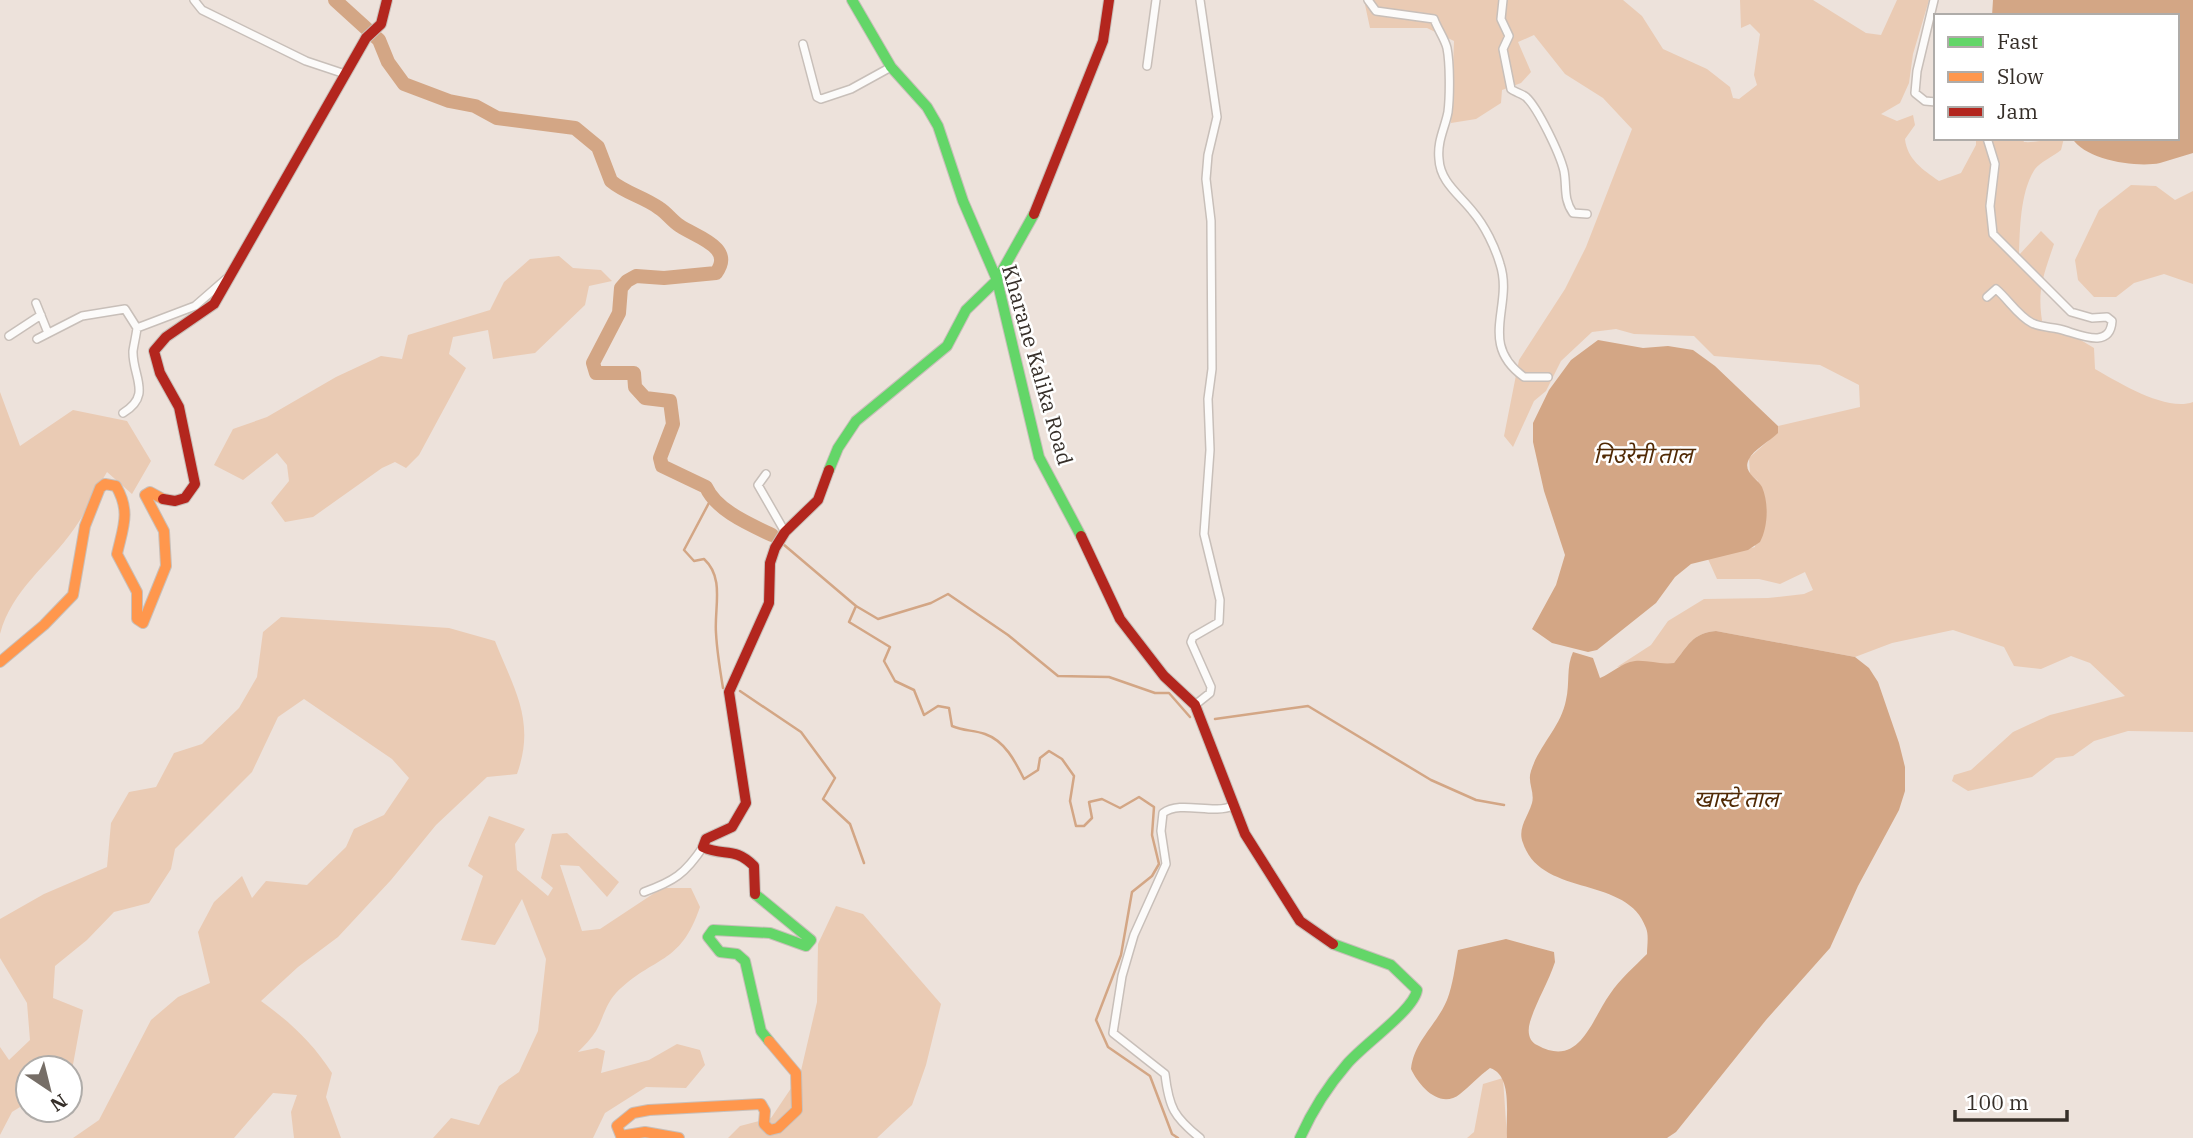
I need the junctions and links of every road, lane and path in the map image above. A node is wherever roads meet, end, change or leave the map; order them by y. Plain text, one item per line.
1 (194, 0) edge
2 (387, 0) edge
3 (852, 0) edge
4 (1108, 0) edge
5 (1156, 0) edge
6 (1200, 0) edge
7 (1368, 0) edge
8 (1503, 0) edge
9 (1934, 0) edge
10 (803, 44) dead end
11 (1147, 66) dead end
12 (891, 67) junction
13 (345, 74) junction
14 (1934, 102) edge
15 (1988, 140) edge
16 (1587, 214) dead end
17 (230, 276) junction
18 (997, 280) junction
19 (1987, 297) dead end
20 (36, 303) dead end
21 (41, 315) junction
22 (137, 328) junction
23 (48, 333) junction
24 (9, 336) dead end
25 (37, 339) dead end
26 (1548, 377) dead end
27 (123, 413) dead end
28 (766, 474) dead end
29 (785, 532) junction
30 (0, 662) edge
31 (1195, 705) junction
32 (1233, 806) junction
33 (703, 847) junction
34 (644, 892) dead end
35 (679, 1138) edge
36 (1200, 1138) edge
37 (1300, 1138) edge

1 - 13 street
2 - 13 street
3 - 12 street, Kharane Kalika Road
4 - 18 street
5 - 11 street
6 - 31 street
7 - 26 street
8 - 16 street
9 - 14 street
10 - 12 street
12 - 18 street, Kharane Kalika Road
13 - 17 street
15 - 19 street
17 - 22 street
17 - 30 street
18 - 29 street
18 - 31 street, Kharane Kalika Road
20 - 21 street
21 - 23 street
21 - 24 street
22 - 23 street
22 - 27 street
23 - 25 street
28 - 29 street
29 - 33 street
31 - 32 street, Kharane Kalika Road
32 - 36 street
32 - 37 street, Kharane Kalika Road
33 - 34 street
33 - 35 street

